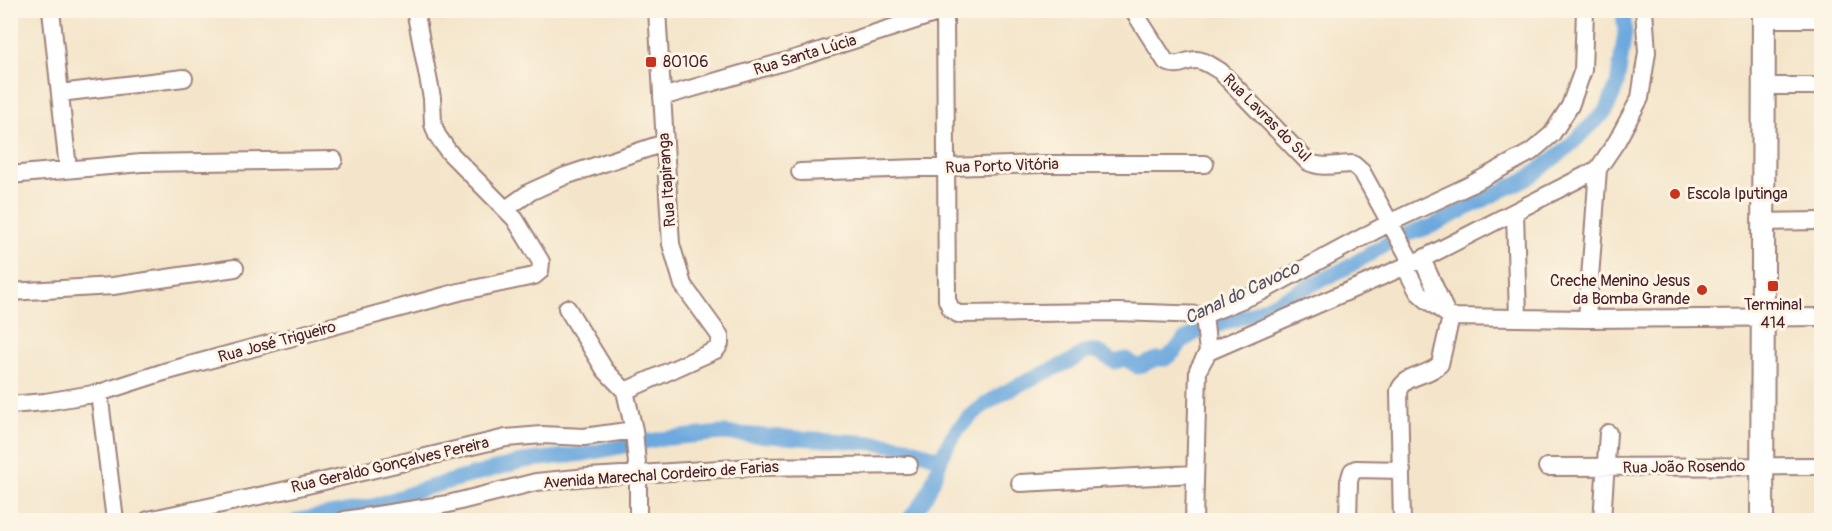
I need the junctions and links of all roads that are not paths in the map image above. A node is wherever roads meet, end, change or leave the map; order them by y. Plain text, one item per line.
1 (51, 10) edge
2 (415, 10) edge
3 (657, 10) edge
4 (1133, 10) edge
5 (1585, 10) edge
6 (1644, 10) edge
7 (946, 11) edge
8 (1764, 15) edge
9 (1821, 19) edge
10 (184, 78) dead end
11 (1762, 86) junction
12 (1821, 86) edge
13 (60, 93) junction
14 (662, 97) junction
15 (664, 143) junction
16 (334, 160) dead end
17 (1205, 164) dead end
18 (946, 168) junction
19 (68, 169) junction
20 (1598, 169) junction
21 (800, 171) dead end
22 (10, 175) edge
23 (506, 209) junction
24 (1515, 212) junction
25 (1821, 221) edge
26 (1763, 222) junction
27 (1390, 225) junction
28 (1412, 262) junction
29 (235, 268) dead end
30 (10, 292) edge
31 (567, 308) dead end
32 (1449, 315) junction
33 (1821, 317) edge
34 (1204, 318) junction
35 (1518, 318) junction
36 (1762, 318) junction
37 (1587, 319) junction
38 (1208, 350) junction
39 (625, 391) junction
40 (99, 393) junction
41 (10, 405) edge
42 (634, 432) junction
43 (1608, 433) dead end
44 (909, 465) dead end
45 (1821, 465) edge
46 (1762, 466) junction
47 (1547, 467) dead end
48 (1605, 468) junction
49 (638, 470) junction
50 (1402, 470) junction
51 (1194, 474) junction
52 (1020, 483) dead end
53 (115, 520) edge
54 (148, 520) edge
55 (345, 520) edge
56 (638, 520) edge
57 (1194, 520) edge
58 (1348, 520) edge
59 (1402, 520) edge
60 (1602, 520) edge
61 (1762, 520) edge

1 - 13 street
2 - 23 street
3 - 14 street, Rua Itapiranga
4 - 27 street, Rua Lavras do Sul
5 - 27 street
6 - 20 street
7 - 14 street, Rua Santa Lúcia
7 - 18 street
8 - 9 street
8 - 11 street
10 - 13 street
11 - 12 street
11 - 26 street
13 - 19 street
14 - 15 street, Rua Itapiranga
15 - 23 street
15 - 39 street, Rua Itapiranga
16 - 19 street
17 - 18 street, Rua Porto Vitória
18 - 21 street, Rua Porto Vitória
18 - 34 street
19 - 22 street
20 - 24 street
20 - 37 street
23 - 40 street, Rua José Trigueiro
24 - 28 street
24 - 35 street
25 - 26 street
26 - 36 street
27 - 28 street, Rua Lavras do Sul
27 - 34 street
28 - 32 street, Rua Lavras do Sul
28 - 38 street
29 - 30 street
31 - 39 street
32 - 35 street
32 - 50 street
33 - 36 street
34 - 38 street
35 - 37 street
36 - 37 street
36 - 46 street
38 - 51 street
39 - 42 street
40 - 41 street, Rua José Trigueiro
40 - 53 street
42 - 49 street
42 - 54 street, Rua Geraldo Gonçalves Pereira
43 - 48 street
44 - 49 street, Avenida Marechal Cordeiro de Farias
45 - 46 street, Rua João Rosendo
46 - 48 street, Rua João Rosendo
46 - 61 street
47 - 48 street, Rua João Rosendo
48 - 60 street
49 - 55 street, Avenida Marechal Cordeiro de Farias
49 - 56 street
50 - 58 street
50 - 59 street
51 - 52 street
51 - 57 street

